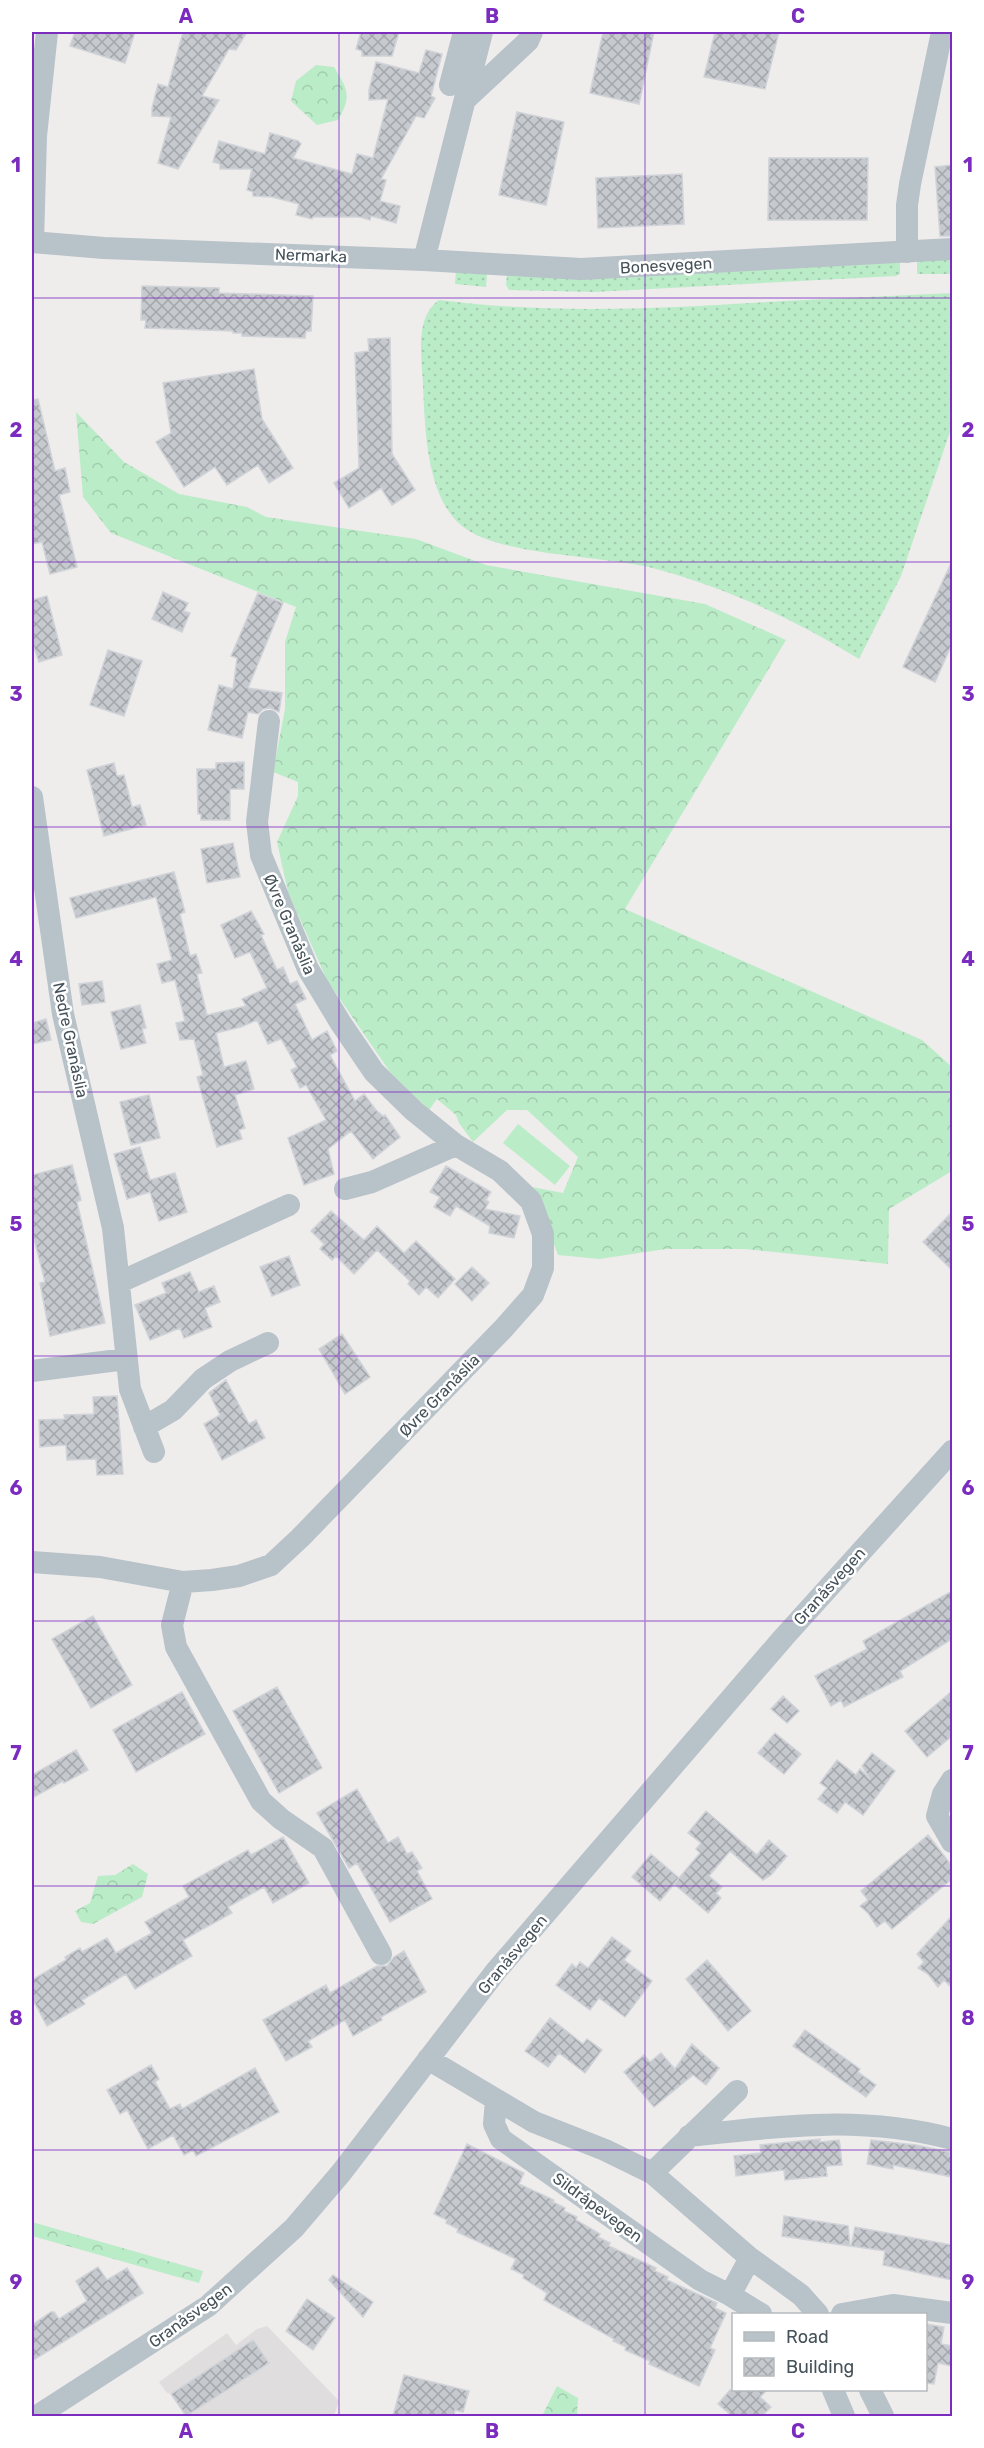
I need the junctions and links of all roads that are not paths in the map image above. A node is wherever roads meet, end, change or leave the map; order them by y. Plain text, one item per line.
1 (47, 32) edge
2 (464, 32) edge
3 (482, 32) edge
4 (532, 32) edge
5 (942, 32) edge
6 (458, 92) junction
7 (34, 137) edge
8 (32, 242) edge
9 (952, 249) edge
10 (908, 252) junction
11 (424, 260) junction
12 (269, 721) dead end
13 (32, 797) edge
14 (456, 1145) junction
15 (345, 1189) dead end
16 (289, 1205) dead end
17 (120, 1282) junction
18 (268, 1343) dead end
19 (126, 1359) junction
20 (32, 1371) edge
21 (144, 1427) junction
22 (952, 1451) edge
23 (153, 1452) dead end
24 (32, 1562) edge
25 (183, 1582) junction
26 (952, 1780) edge
27 (952, 1842) edge
28 (381, 1954) dead end
29 (428, 2059) junction
30 (737, 2091) dead end
31 (496, 2100) junction
32 (689, 2136) junction
33 (952, 2139) edge
34 (652, 2173) junction
35 (750, 2258) junction
36 (730, 2295) junction
37 (759, 2313) edge
38 (817, 2313) edge
39 (848, 2313) edge
40 (952, 2313) edge
41 (833, 2391) edge
42 (870, 2391) edge
43 (37, 2416) edge
44 (844, 2416) edge
45 (883, 2416) edge

1 - 7 street
2 - 6 street
3 - 6 street
4 - 6 street
5 - 10 street
6 - 11 street
7 - 8 street
8 - 11 street, Nermarka
9 - 10 street, Bonesvegen
10 - 11 street, Bonesvegen
12 - 14 street, Øvre Granåslia
13 - 17 street, Nedre Granåslia
14 - 15 street
14 - 25 street, Øvre Granåslia
16 - 17 street
17 - 19 street, Nedre Granåslia
18 - 21 street
19 - 20 street
19 - 21 street, Nedre Granåslia
21 - 23 street, Nedre Granåslia
22 - 29 street, Granåsvegen
24 - 25 street, Øvre Granåslia
25 - 28 street
26 - 27 street
29 - 31 street
29 - 43 street, Granåsvegen
30 - 32 street
31 - 34 street
31 - 36 street, Sildråpevegen
32 - 33 street
32 - 34 street
34 - 35 street
35 - 36 street
35 - 38 street
36 - 37 street, Sildråpevegen
39 - 40 street
41 - 44 street
42 - 45 street

